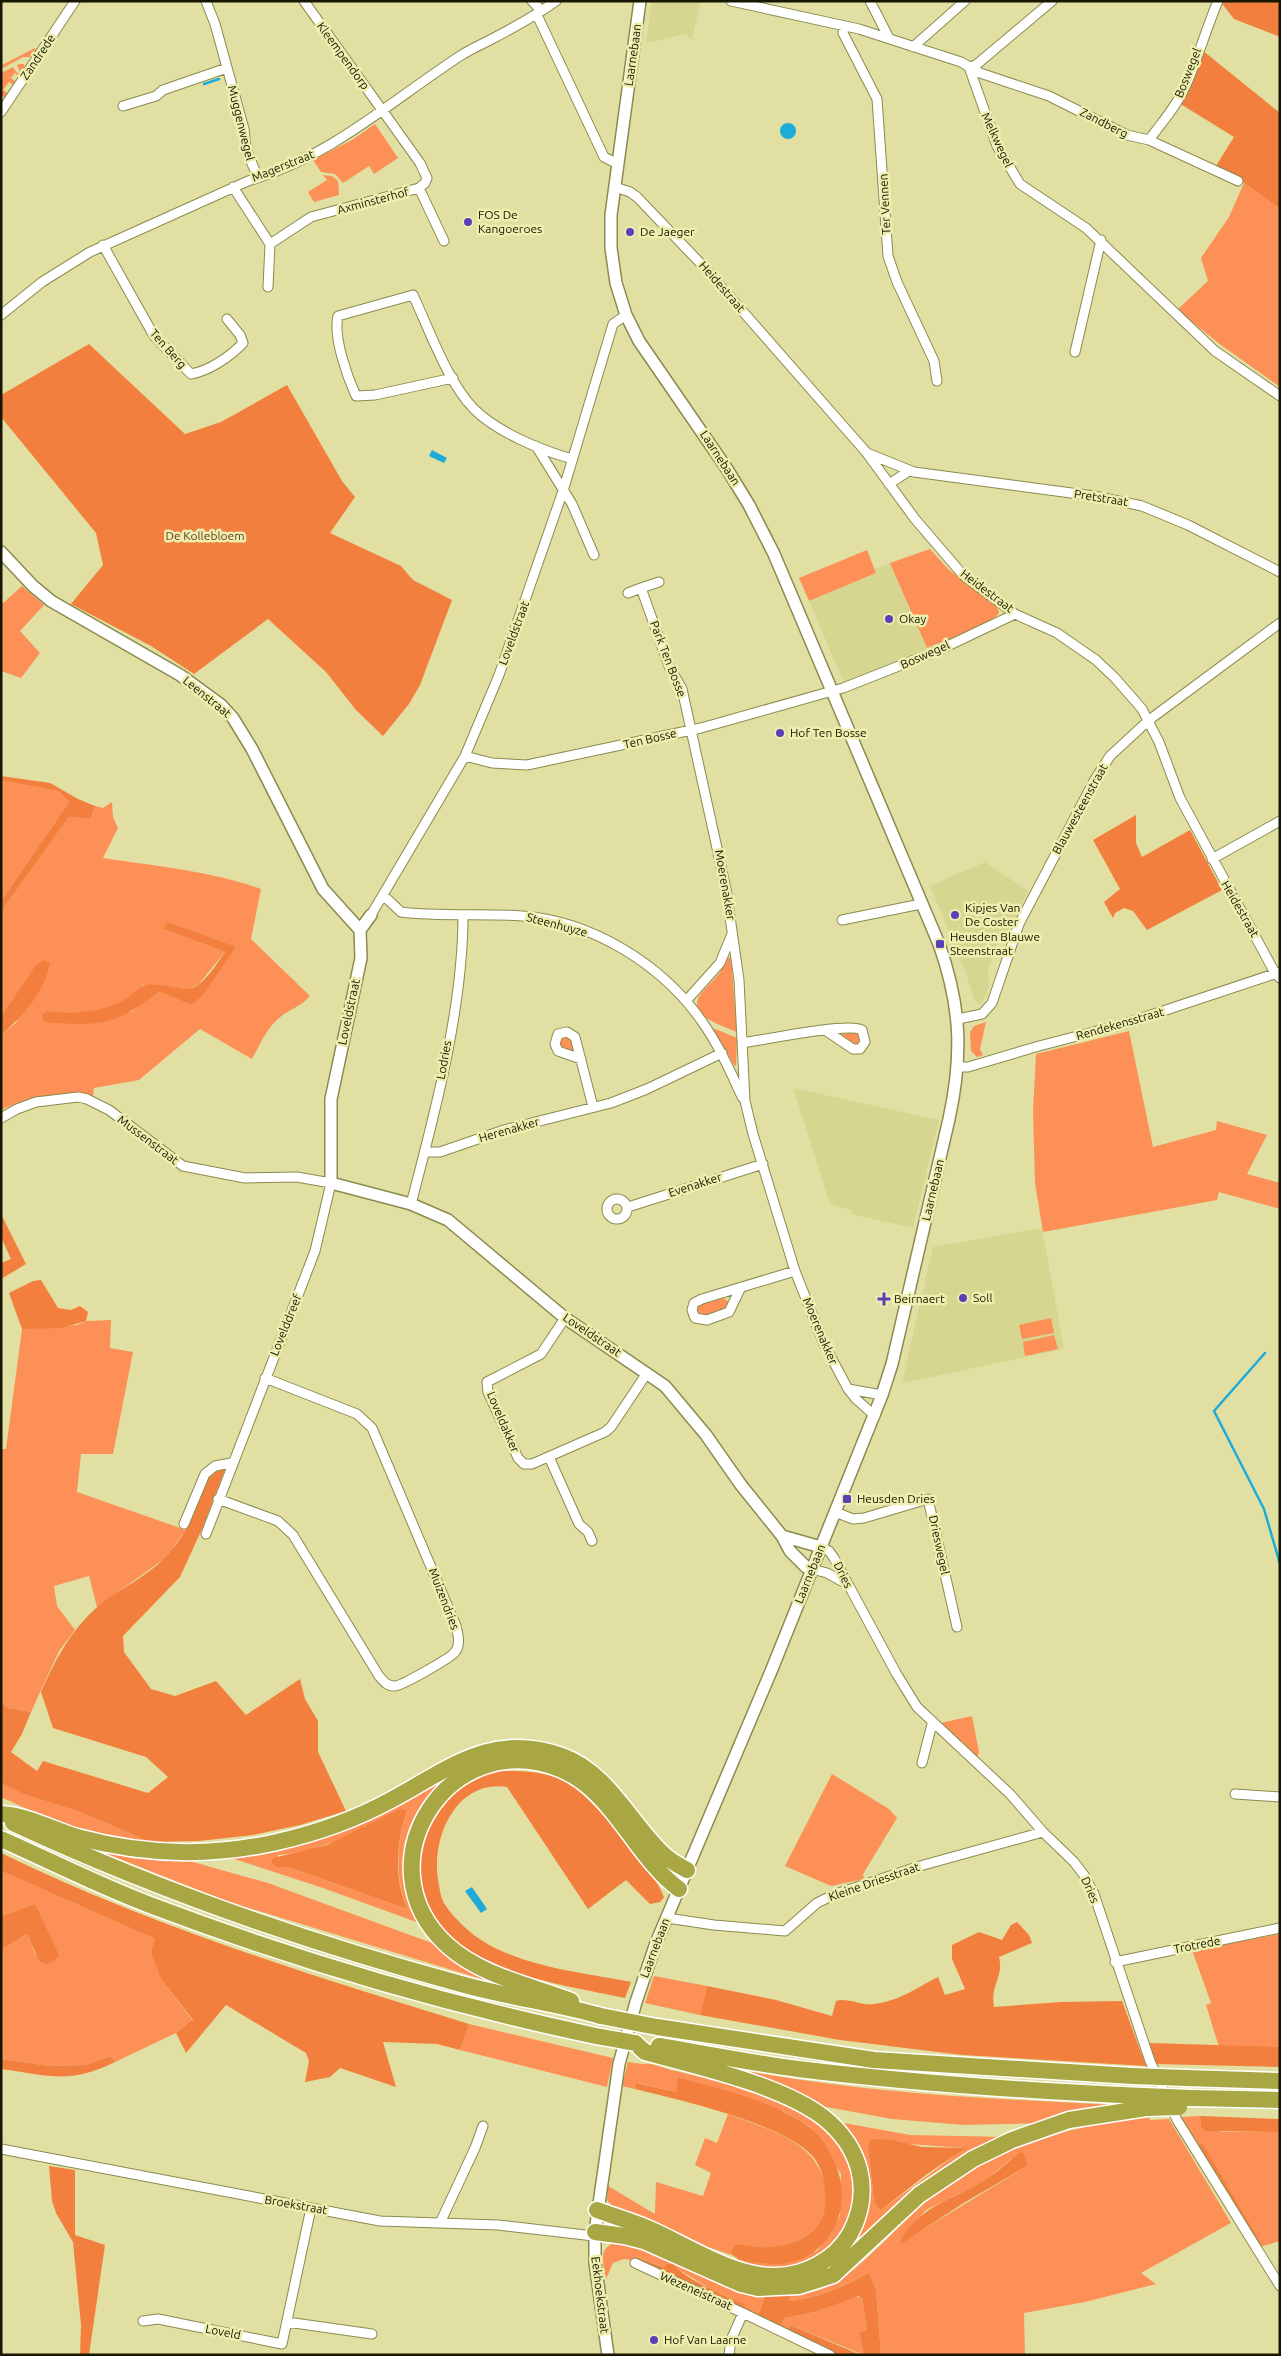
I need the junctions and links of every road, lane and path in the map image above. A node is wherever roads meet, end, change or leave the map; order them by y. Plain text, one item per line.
1 (75, 1) edge
2 (206, 1) edge
3 (304, 1) edge
4 (532, 1) edge
5 (556, 1) edge
6 (640, 1) edge
7 (731, 1) edge
8 (870, 1) edge
9 (965, 1) edge
10 (1052, 1) edge
11 (1218, 1) edge
12 (539, 12) junction
13 (844, 27) junction
14 (889, 38) junction
15 (913, 47) junction
16 (970, 67) junction
17 (227, 68) junction
18 (124, 106) dead end
19 (383, 111) junction
20 (1, 112) edge
21 (1148, 140) junction
22 (618, 164) junction
23 (258, 178) junction
24 (1238, 181) dead end
25 (233, 187) junction
26 (615, 187) junction
27 (419, 188) junction
28 (1101, 240) junction
29 (444, 241) dead end
30 (270, 244) junction
31 (103, 245) junction
32 (268, 287) dead end
33 (1, 315) edge
34 (626, 315) junction
35 (227, 320) dead end
36 (1075, 352) dead end
37 (453, 378) junction
38 (937, 380) dead end
39 (1280, 396) edge
40 (536, 446) junction
41 (866, 452) junction
42 (573, 460) junction
43 (909, 470) junction
44 (890, 484) junction
45 (564, 491) junction
46 (1, 552) edge
47 (594, 555) dead end
48 (1280, 572) edge
49 (659, 582) dead end
50 (641, 588) junction
51 (628, 593) dead end
52 (1015, 614) junction
53 (1280, 623) edge
54 (832, 692) junction
55 (1148, 720) junction
56 (691, 730) junction
57 (465, 756) junction
58 (1280, 821) edge
59 (1212, 859) junction
60 (383, 895) junction
61 (922, 904) junction
62 (370, 915) joint
63 (463, 915) junction
64 (842, 920) dead end
65 (360, 930) junction
66 (733, 932) junction
67 (1279, 974) edge
68 (686, 1001) junction
69 (961, 1018) junction
70 (825, 1030) dead end
71 (742, 1043) junction
72 (722, 1053) junction
73 (581, 1059) dead end
74 (958, 1067) junction
75 (745, 1101) junction
76 (593, 1107) junction
77 (1, 1118) edge
78 (425, 1152) junction
79 (763, 1164) junction
80 (331, 1183) junction
81 (411, 1204) junction
82 (628, 1207) dead end
83 (795, 1271) junction
84 (742, 1287) junction
85 (566, 1318) junction
86 (647, 1373) junction
87 (265, 1378) junction
88 (848, 1389) junction
89 (882, 1394) junction
90 (875, 1416) junction
91 (549, 1457) junction
92 (231, 1463) junction
93 (218, 1499) junction
94 (835, 1512) junction
95 (184, 1524) dead end
96 (206, 1534) dead end
97 (782, 1536) junction
98 (592, 1542) dead end
99 (821, 1547) junction
100 (812, 1569) junction
101 (847, 1584) junction
102 (957, 1628) dead end
103 (932, 1724) junction
104 (922, 1763) dead end
105 (1235, 1794) dead end
106 (1280, 1797) edge
107 (1, 1816) edge
108 (1034, 1822) junction
109 (1043, 1832) junction
110 (1029, 1836) junction
111 (1, 1839) edge
112 (687, 1870) junction
113 (679, 1890) junction
114 (667, 1918) junction
115 (1280, 1928) edge
116 (1115, 1962) junction
117 (594, 2014) junction
118 (635, 2043) junction
119 (1280, 2081) edge
120 (1280, 2100) edge
121 (1144, 2102) junction
122 (483, 2126) dead end
123 (1, 2149) edge
124 (311, 2208) junction
125 (597, 2210) junction
126 (440, 2224) junction
127 (595, 2234) junction
128 (635, 2263) dead end
129 (1280, 2286) edge
130 (743, 2313) junction
131 (143, 2321) dead end
132 (287, 2322) junction
133 (372, 2334) dead end
134 (608, 2355) edge
135 (729, 2355) edge
136 (830, 2355) edge

1 - 20 street, Zandrede
2 - 17 street, Muggenwegel
3 - 19 street, Kleempendorp
4 - 12 street
5 - 12 street, Magerstraat
6 - 22 street, Laarnebaan
7 - 13 street
8 - 14 street
9 - 15 street
10 - 16 street
11 - 21 street, Boswegel
12 - 19 street, Magerstraat
12 - 22 street
13 - 14 street
13 - 38 street, Ter Vennen
14 - 15 street
15 - 16 street
16 - 21 street, Zandberg
16 - 28 street, Melkwegel
17 - 18 street, Muggenwegel
17 - 23 street, Muggenwegel
19 - 23 street, Magerstraat
19 - 27 street, Axminsterhof
21 - 24 street, Zandberg
22 - 26 street, Laarnebaan
23 - 25 street, Magerstraat
25 - 30 street
25 - 31 street, Magerstraat
26 - 34 street, Laarnebaan
26 - 41 street, Heidestraat
27 - 29 street
27 - 30 street, Axminsterhof
28 - 36 street
28 - 39 street, Melkwegel
30 - 32 street
31 - 33 street, Magerstraat
31 - 35 street, Ten Berg
34 - 42 street, Loveldstraat
34 - 54 street, Laarnebaan
37 - 37 street
37 - 40 street
40 - 42 street
40 - 45 street
41 - 43 street, Pretstraat
41 - 44 street, Heidestraat
42 - 45 street, Loveldstraat
43 - 44 street
43 - 48 street, Pretstraat
44 - 52 street, Heidestraat
45 - 47 street
45 - 57 street, Loveldstraat
46 - 65 street, Leenstraat
49 - 50 street
50 - 51 street
50 - 56 street, Park Ten Bosse
52 - 54 street, Boswegel
52 - 55 street, Heidestraat
53 - 55 street, Blauwesteenstraat
54 - 56 street, Ten Bosse
54 - 61 street, Laarnebaan
55 - 59 street, Heidestraat
55 - 69 street, Blauwesteenstraat
56 - 57 street, Ten Bosse
56 - 66 street, Moerenakker
57 - 60 street, Loveldstraat
58 - 59 street
59 - 67 street, Heidestraat
60 - 62 street, Loveldstraat
60 - 63 street, Steenhuyze
61 - 64 street
61 - 69 street, Laarnebaan
62 - 65 street, Loveldstraat
63 - 68 street, Steenhuyze
63 - 78 street, Lodries
65 - 80 street, Loveldstraat
66 - 68 street
66 - 71 street, Moerenakker
67 - 74 street, Rendekensstraat
68 - 72 street, Steenhuyze
69 - 74 street, Laarnebaan
70 - 71 street
71 - 75 street, Moerenakker
72 - 75 street, Steenhuyze
72 - 76 street, Herenakker
73 - 76 street
74 - 89 street, Laarnebaan
75 - 79 street, Moerenakker
76 - 78 street, Herenakker
77 - 80 street, Mussenstraat
78 - 81 street, Lodries
79 - 82 street, Evenakker
79 - 83 street, Moerenakker
80 - 81 street, Loveldstraat
80 - 87 street, Lovelddreef
81 - 85 street, Loveldstraat
83 - 84 street
83 - 88 street, Moerenakker
84 - 84 street
85 - 86 street, Loveldstraat
85 - 91 street, Loveldakker
86 - 91 street, Loveldakker
86 - 97 street, Loveldstraat
87 - 92 street, Lovelddreef
87 - 93 street, Muizendries
88 - 89 street
88 - 90 street, Moerenakker
89 - 90 street, Laarnebaan
90 - 94 street, Laarnebaan
91 - 98 street
92 - 93 street, Lovelddreef
92 - 95 street
93 - 96 street, Lovelddreef
94 - 99 street, Laarnebaan
94 - 102 street, Drieswegel
97 - 99 street
97 - 100 street, Loveldstraat
99 - 100 street, Laarnebaan
99 - 101 street, Dries
100 - 101 street
100 - 112 street, Laarnebaan
101 - 103 street, Dries
103 - 104 street
103 - 108 street, Dries
105 - 106 street
107 - 112 highway
107 - 117 highway
108 - 109 street, Dries
108 - 110 street
109 - 110 street, Kleine Driesstraat
109 - 116 street, Dries
110 - 114 street, Kleine Driesstraat
111 - 118 highway, bridge
112 - 113 street, Laarnebaan
113 - 114 street, Laarnebaan
113 - 117 highway
114 - 125 street, Laarnebaan
115 - 116 street, Trotrede
116 - 129 street, Dries
117 - 119 highway, bridge
118 - 121 highway
118 - 125 highway
120 - 121 highway, bridge
121 - 127 highway
122 - 126 street
123 - 124 street, Broekstraat
124 - 126 street, Broekstraat
124 - 132 street, Loveld
125 - 127 street, Laarnebaan
126 - 127 street, Broekstraat
127 - 134 street, Eekhoekstraat
128 - 130 street, Wezeneistraat
130 - 135 street, Wezeneistraat
130 - 136 street
131 - 132 street, Loveld
132 - 133 street

